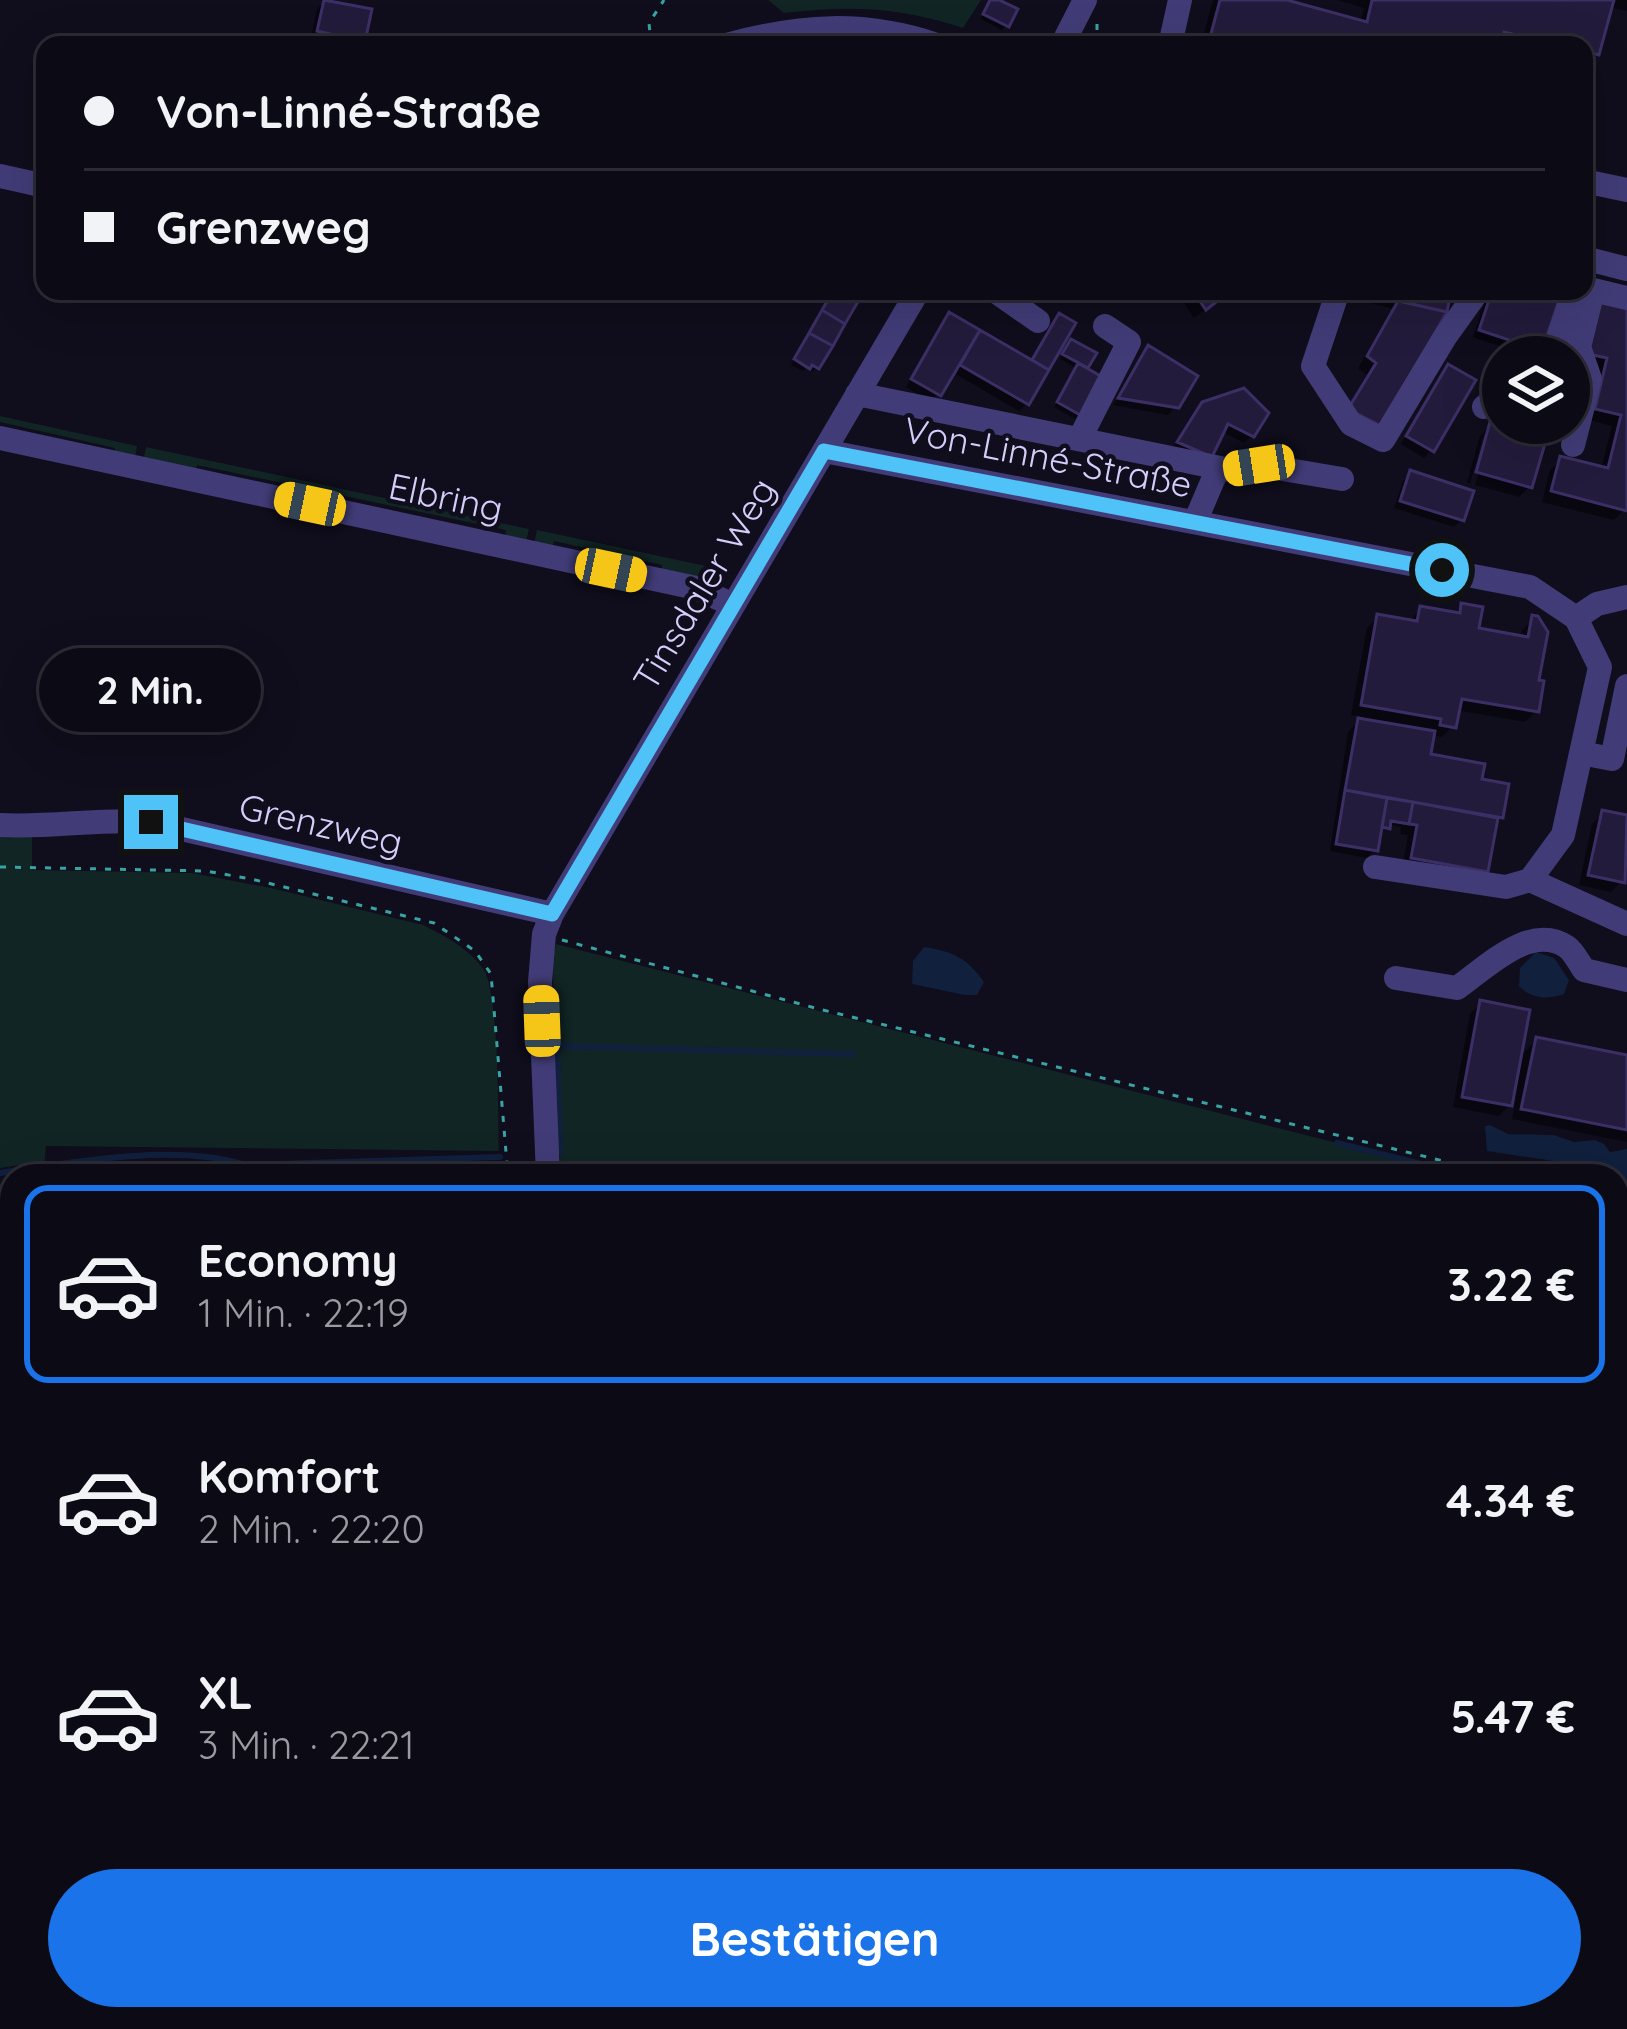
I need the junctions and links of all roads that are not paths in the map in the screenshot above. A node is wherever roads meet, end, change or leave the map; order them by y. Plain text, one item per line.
1 (1085, 0) edge
2 (1180, 0) edge
3 (764, 36) edge
4 (911, 36) edge
5 (1067, 36) edge
6 (1172, 36) edge
7 (0, 176) edge
8 (1593, 183) edge
9 (36, 184) edge
10 (1627, 190) edge
11 (1593, 262) edge
12 (1627, 269) edge
13 (1593, 290) edge
14 (1627, 298) edge
15 (913, 300) edge
16 (1008, 300) edge
17 (1335, 300) edge
18 (1472, 300) edge
19 (1571, 300) edge
20 (1591, 300) edge
21 (1038, 321) dead end
22 (1105, 326) dead end
23 (1559, 336) edge
24 (857, 394) junction
25 (0, 438) edge
26 (1080, 438) junction
27 (1573, 445) dead end
28 (824, 451) junction
29 (1218, 468) junction
30 (1342, 479) dead end
31 (1196, 522) junction
32 (1627, 597) edge
33 (733, 604) junction
34 (1576, 618) junction
35 (1627, 686) edge
36 (1581, 753) junction
37 (0, 825) edge
38 (1375, 867) dead end
39 (1530, 880) junction
40 (548, 924) junction
41 (1627, 924) edge
42 (1396, 978) dead end
43 (1627, 980) edge
44 (548, 1164) edge

1 - 5 street
2 - 6 street
3 - 4 street
7 - 9 street
8 - 10 street
11 - 12 street
13 - 14 street
15 - 24 street, Tinsdaler Weg
16 - 21 street
17 - 18 street
19 - 23 street
20 - 27 street
22 - 26 street
24 - 26 street
24 - 28 street, Tinsdaler Weg
25 - 33 street, Elbring
26 - 29 street
28 - 31 street, Von-Linné-Straße
28 - 33 street, Tinsdaler Weg
29 - 30 street
29 - 31 street
31 - 34 street, Von-Linné-Straße
32 - 34 street
33 - 40 street, Tinsdaler Weg
34 - 36 street
35 - 36 street
36 - 39 street
37 - 40 street, Grenzweg
38 - 39 street
39 - 41 street
40 - 44 street
42 - 43 street

